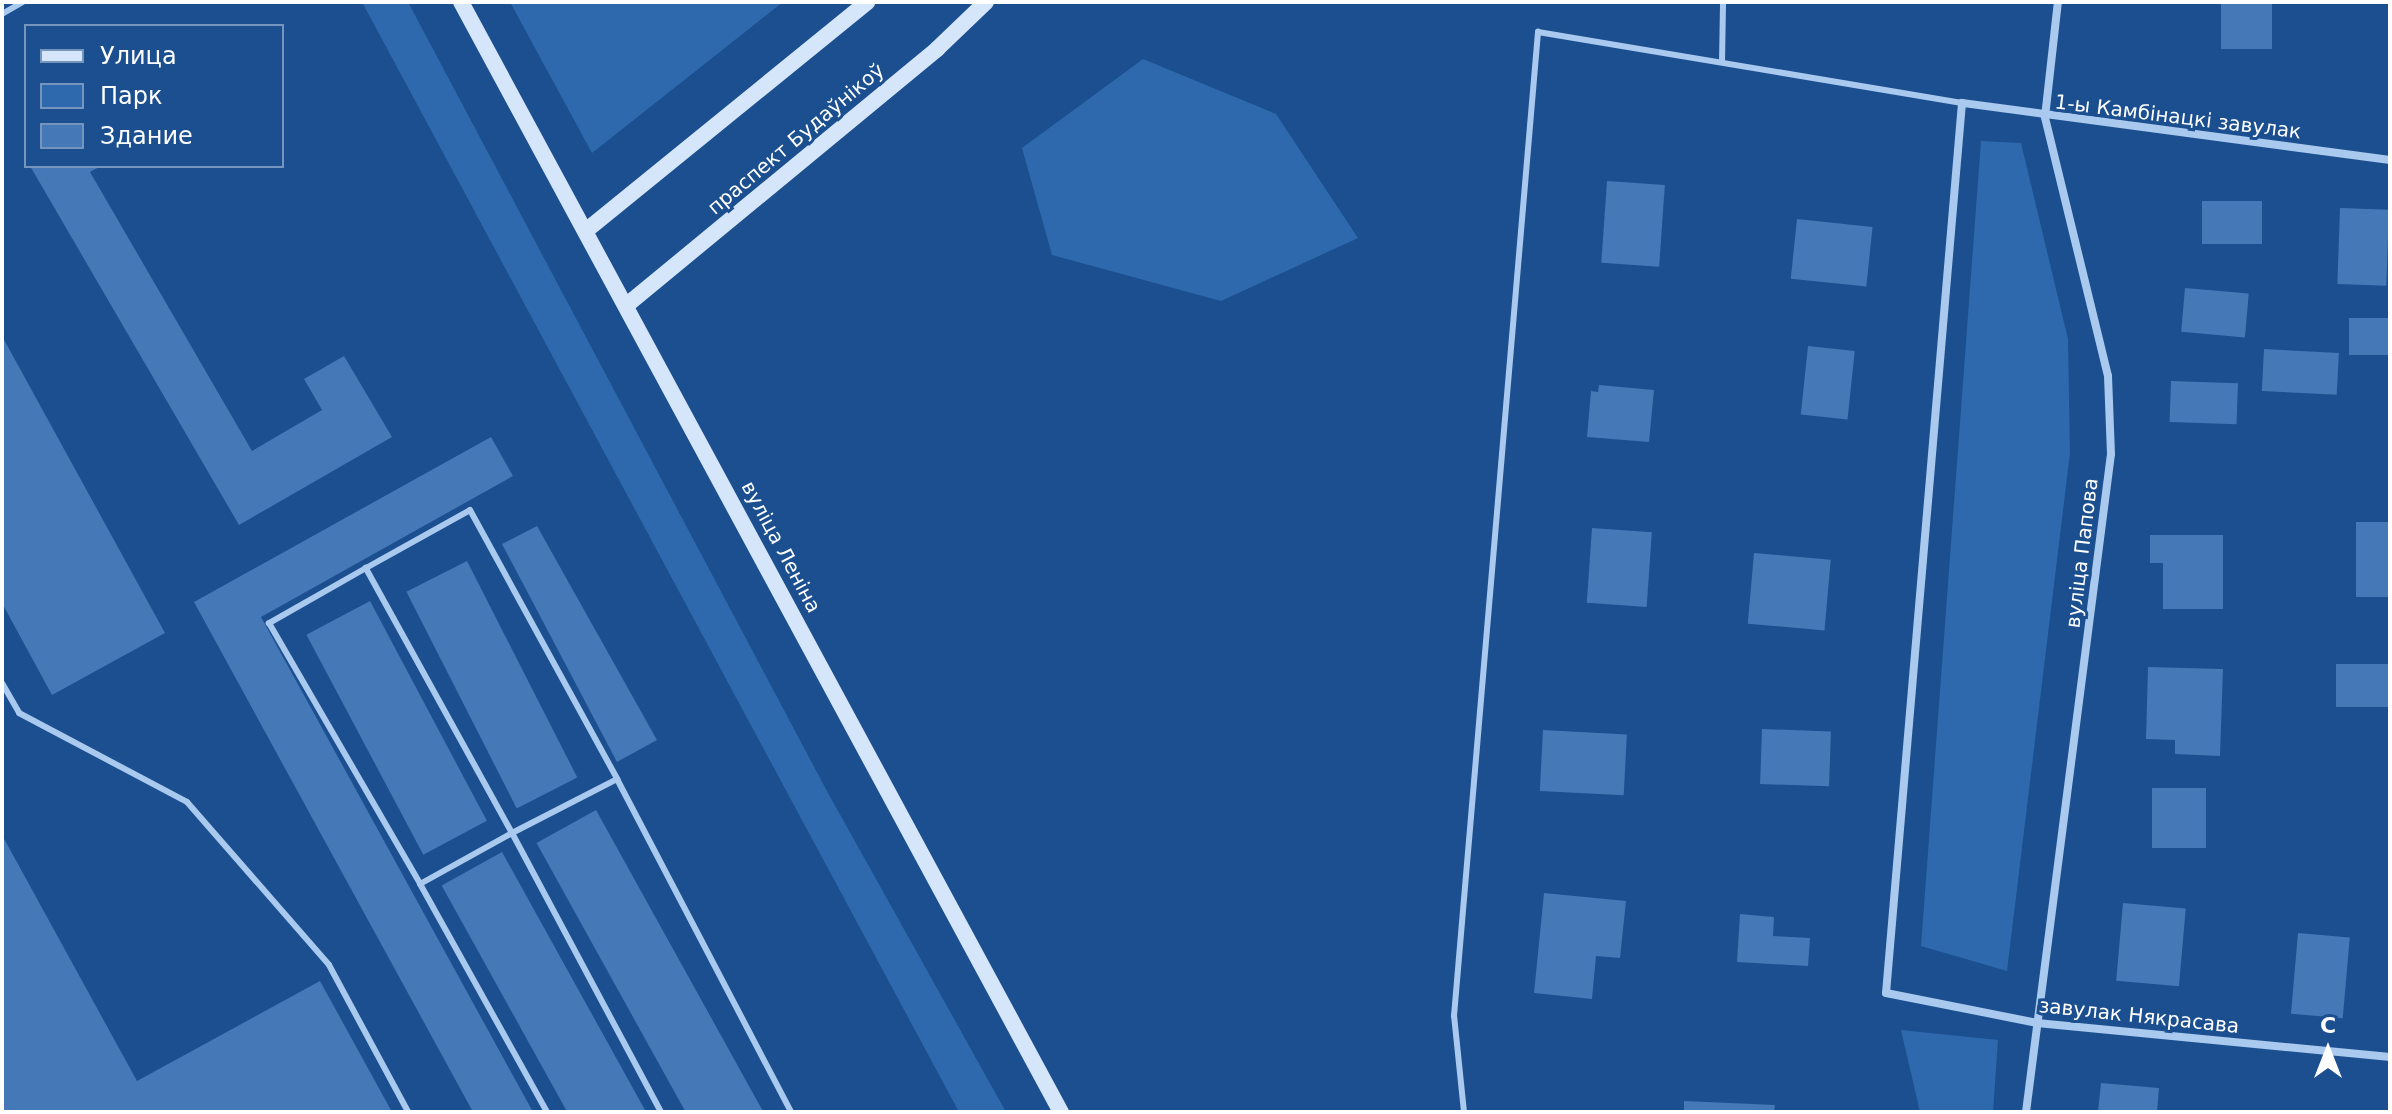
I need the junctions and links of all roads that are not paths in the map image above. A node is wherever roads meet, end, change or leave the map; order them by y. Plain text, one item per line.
1 (23, 2) edge
2 (461, 2) edge
3 (867, 2) edge
4 (986, 2) edge
5 (1723, 2) edge
6 (2058, 2) edge
7 (2, 14) edge
8 (1722, 62) junction
9 (1962, 103) junction
10 (2045, 117) junction
11 (2390, 160) edge
12 (588, 229) junction
13 (628, 304) junction
14 (366, 568) junction
15 (2, 683) edge
16 (617, 779) junction
17 (512, 833) junction
18 (420, 884) junction
19 (2037, 1023) junction
20 (2390, 1057) edge
21 (408, 1112) edge
22 (547, 1112) edge
23 (661, 1112) edge
24 (791, 1112) edge
25 (1061, 1112) edge
26 (1464, 1112) edge
27 (2026, 1112) edge

1 - 7 lane
2 - 12 main road, вуліца Леніна
3 - 12 main road
4 - 13 main road, праспект Будаўнікоў
5 - 8 lane
6 - 10 street, вуліца Папова
8 - 9 lane
8 - 26 lane
9 - 10 street, 1-ы Камбінацкі завулак
9 - 19 street, завулак Някрасава
10 - 11 street, 1-ы Камбінацкі завулак
10 - 19 street, вуліца Папова
12 - 13 main road, вуліца Леніна
13 - 25 main road, вуліца Леніна
14 - 16 lane
14 - 17 lane
14 - 18 lane
15 - 21 lane
16 - 17 lane
16 - 24 lane
17 - 18 lane
17 - 23 lane
18 - 22 lane
19 - 20 street, завулак Някрасава
19 - 27 street, вуліца Папова

